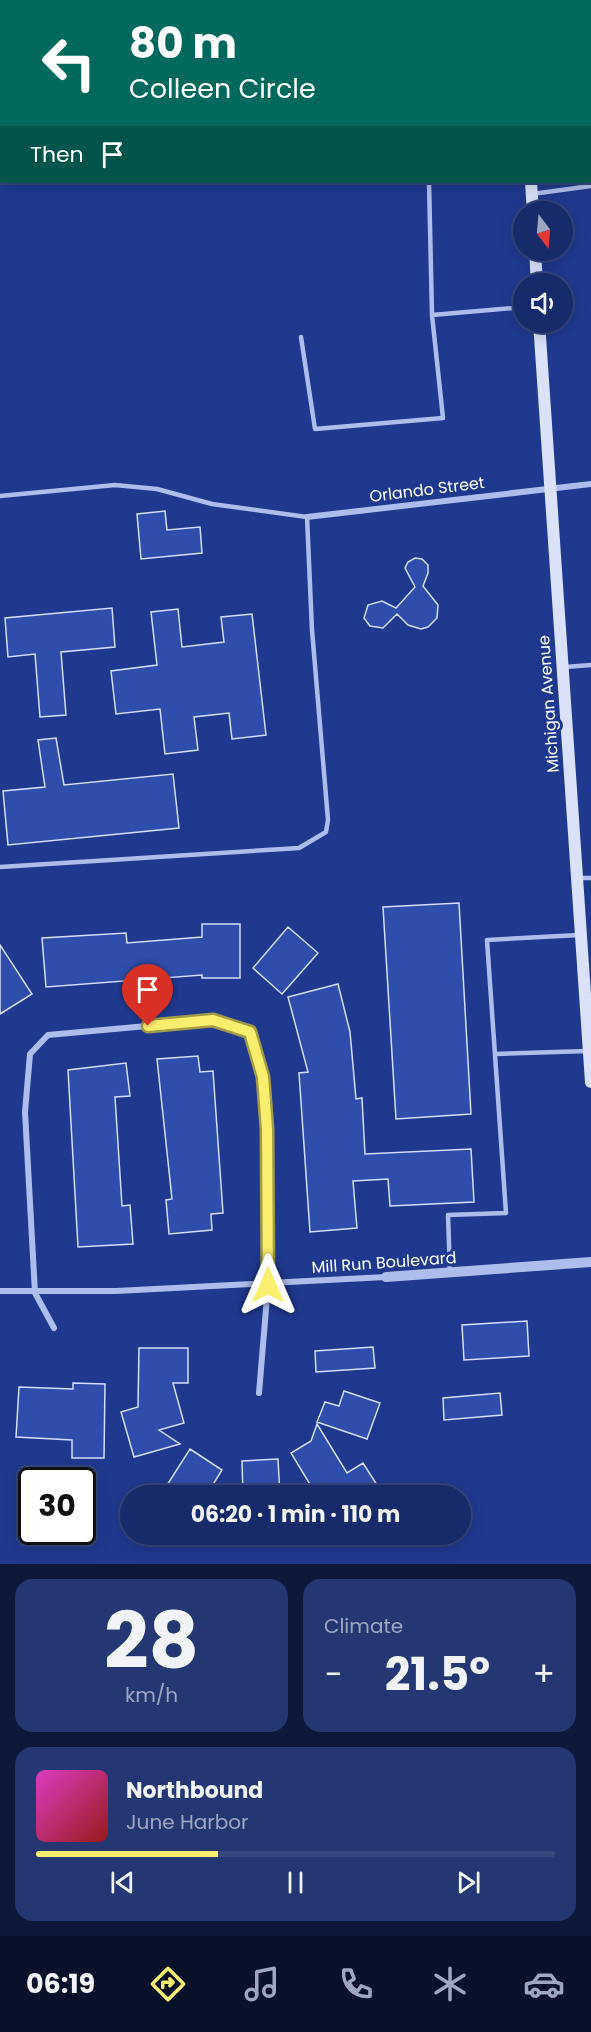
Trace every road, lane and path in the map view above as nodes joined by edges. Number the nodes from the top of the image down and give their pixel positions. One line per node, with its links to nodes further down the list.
1 (429, 183): 5 (lane)
2 (591, 186): 3 (lane)
3 (532, 188)
4 (513, 308): 5 (lane)
5 (432, 315): 7 (lane)
6 (540, 333): 9 (main road, Michigan Avenue)
7 (301, 338)
8 (591, 484): 9 (street, Orlando Street)
9 (549, 489): 11 (street, Orlando Street); 13 (main road, Michigan Avenue)
10 (0, 496): 11 (lane)
11 (307, 516): 14 (lane)
12 (591, 665): 13 (lane)
13 (562, 667): 15 (main road, Michigan Avenue)
14 (0, 867)
15 (576, 878): 16 (lane); 17 (main road, Michigan Avenue)
16 (591, 878)
17 (580, 935): 18 (main road, Michigan Avenue); 20 (lane)
18 (589, 1014): 19 (main road, Michigan Avenue)
19 (589, 1051): 20 (lane); 21 (main road, Michigan Avenue)
20 (495, 1054): 23 (lane)
21 (591, 1082)
22 (591, 1262): 23 (street, Mill Run Boulevard)
23 (450, 1272): 24 (street, Mill Run Boulevard)
24 (386, 1276): 25 (street, Mill Run Boulevard)
25 (268, 1285): 27 (street, Mill Run Boulevard); 27 (street); 29 (street)
26 (0, 1291): 27 (street, Mill Run Boulevard)
27 (35, 1293): 28 (street)
28 (54, 1328)
29 (259, 1393)

